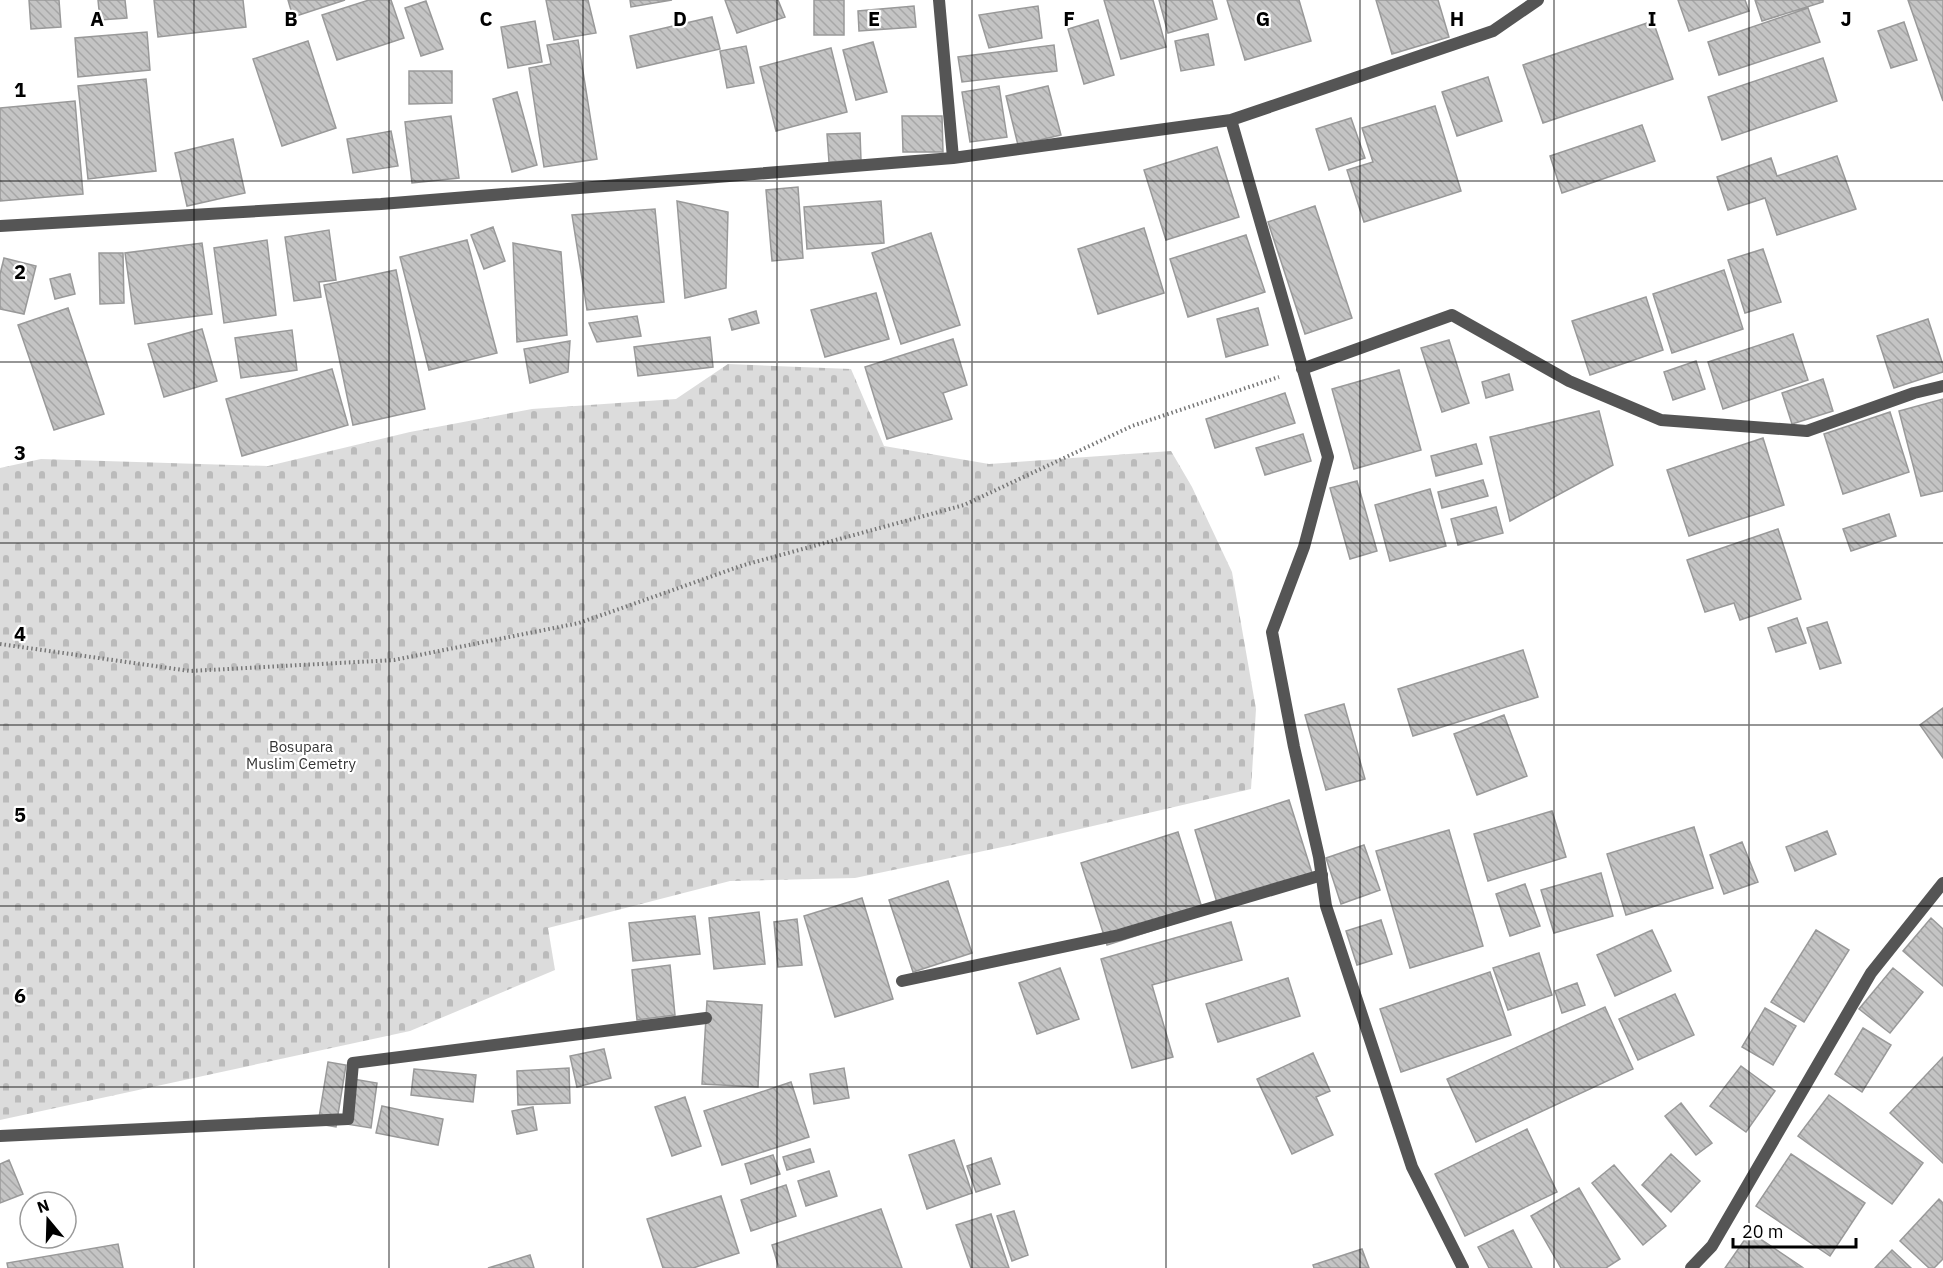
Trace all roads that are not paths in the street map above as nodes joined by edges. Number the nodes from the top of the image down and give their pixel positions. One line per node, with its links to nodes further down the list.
1 (939, 0): 4 (street)
2 (1538, 0): 3 (street)
3 (1231, 120): 4 (street); 6 (street)
4 (953, 158): 5 (street)
5 (0, 226)
6 (1302, 369): 7 (street); 8 (street)
7 (1943, 386)
8 (1322, 875): 10 (street); 13 (street)
9 (1943, 883): 14 (street)
10 (902, 981)
11 (706, 1018): 12 (street)
12 (0, 1136)
13 (1463, 1268)
14 (1691, 1268)

